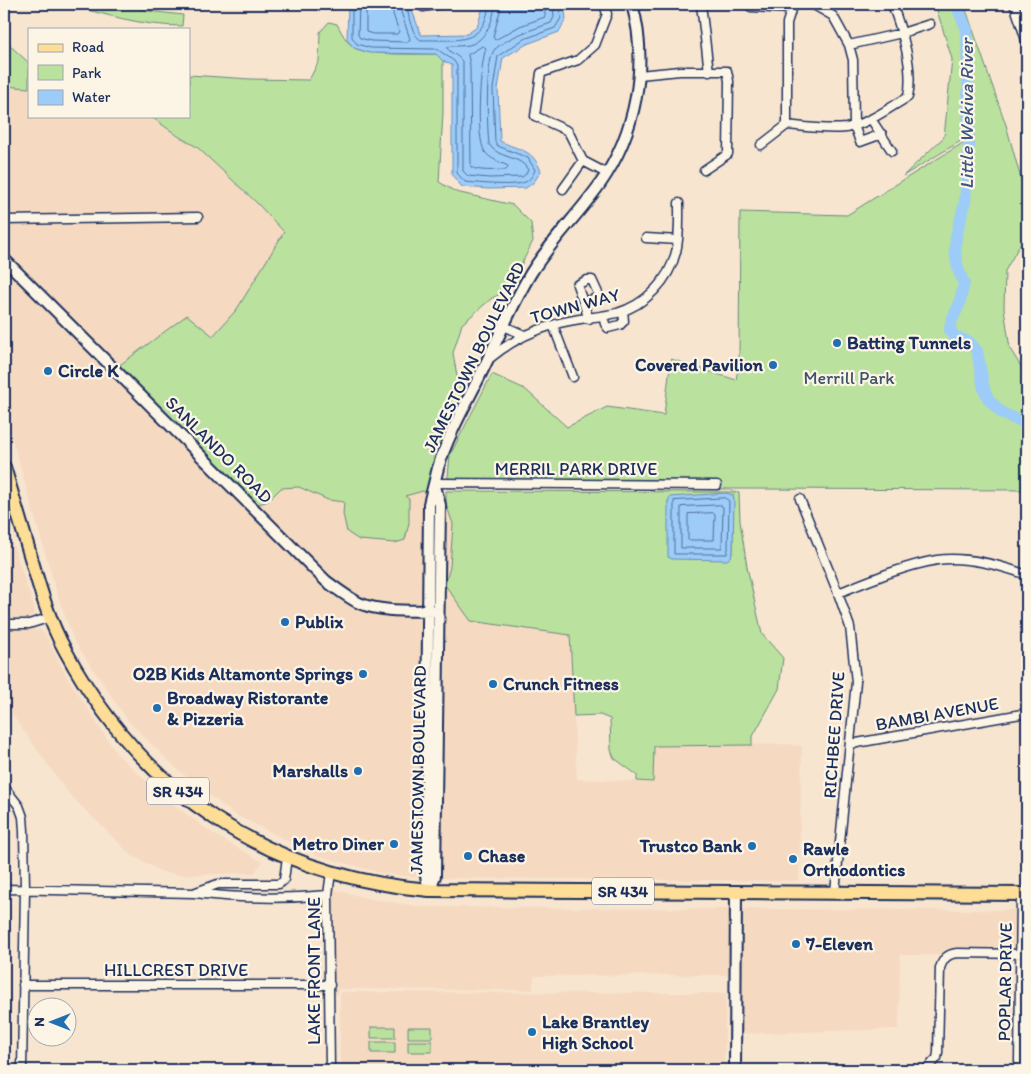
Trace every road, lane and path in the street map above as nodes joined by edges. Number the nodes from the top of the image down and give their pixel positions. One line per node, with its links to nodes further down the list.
1 (441, 4): 9 (street)
2 (604, 4): 23 (street)
3 (632, 4): 16 (street, JAMESTOWN BOULEVARD)
4 (701, 4): 15 (street)
5 (812, 4): 14 (street)
6 (892, 4): 12 (street)
7 (1014, 4): 13 (street)
8 (792, 6): 10 (street); 18 (street)
9 (423, 7)
10 (751, 7)
11 (930, 24): 12 (street)
12 (902, 33): 14 (street); 17 (street)
13 (1027, 43)
14 (849, 45): 19 (street)
15 (709, 72): 16 (street); 24 (street)
16 (639, 75): 25 (street, JAMESTOWN BOULEVARD)
17 (872, 119): 19 (street); 20 (street)
18 (788, 124): 19 (street); 21 (street)
19 (854, 125): 20 (street)
20 (882, 134): 22 (street)
21 (761, 145)
22 (892, 151)
23 (583, 161): 25 (street); 26 (street)
24 (704, 170)
25 (606, 173): 38 (street, JAMESTOWN BOULEVARD)
26 (564, 189)
27 (679, 203): 31 (street, TOWN WAY)
28 (198, 217): 29 (street)
29 (4, 220)
30 (646, 238): 31 (street)
31 (678, 240): 34 (street, TOWN WAY)
32 (4, 259): 48 (street, SANLANDO ROAD)
33 (583, 302): 33 (street); 36 (street)
34 (623, 311): 35 (street, TOWN WAY); 35 (street)
35 (603, 316): 36 (street, TOWN WAY)
36 (589, 319): 37 (street, TOWN WAY)
37 (553, 325): 39 (street, TOWN WAY); 41 (street)
38 (504, 326): 39 (street, TOWN WAY); 40 (street, JAMESTOWN BOULEVARD)
39 (524, 335): 40 (street, TOWN WAY)
40 (488, 360): 43 (street, JAMESTOWN BOULEVARD)
41 (573, 377)
42 (4, 467): 49 (main road, SR 434)
43 (435, 483): 44 (street, MERRIL PARK DRIVE); 48 (street, JAMESTOWN BOULEVARD)
44 (717, 485)
45 (800, 500): 47 (street, RICHBEE DRIVE)
46 (1027, 575): 47 (street)
47 (838, 593): 52 (street, RICHBEE DRIVE)
48 (433, 611): 58 (street, JAMESTOWN BOULEVARD)
49 (51, 617): 50 (street); 54 (main road, SR 434)
50 (4, 624)
51 (1027, 713): 52 (street, BAMBI AVENUE)
52 (851, 744): 60 (street, RICHBEE DRIVE)
53 (4, 787): 57 (street)
54 (287, 857): 55 (main road, SR 434); 61 (street)
55 (331, 872): 58 (main road, SR 434); 63 (street, LAKE FRONT LANE)
56 (4, 889): 57 (street)
57 (25, 890): 61 (street); 65 (street)
58 (430, 890): 59 (main road, SR 434)
59 (736, 892): 60 (main road, SR 434); 70 (street)
60 (835, 892): 62 (main road, SR 434)
61 (194, 893): 63 (street)
62 (1024, 894): 64 (street, POPLAR DRIVE)
63 (328, 895): 66 (street, LAKE FRONT LANE)
64 (1024, 954): 67 (street); 71 (street, POPLAR DRIVE)
65 (22, 985): 66 (street, HILLCREST DRIVE); 68 (street)
66 (330, 985): 69 (street, LAKE FRONT LANE)
67 (929, 1068)
68 (22, 1070)
69 (330, 1070)
70 (735, 1070)
71 (1021, 1070)

